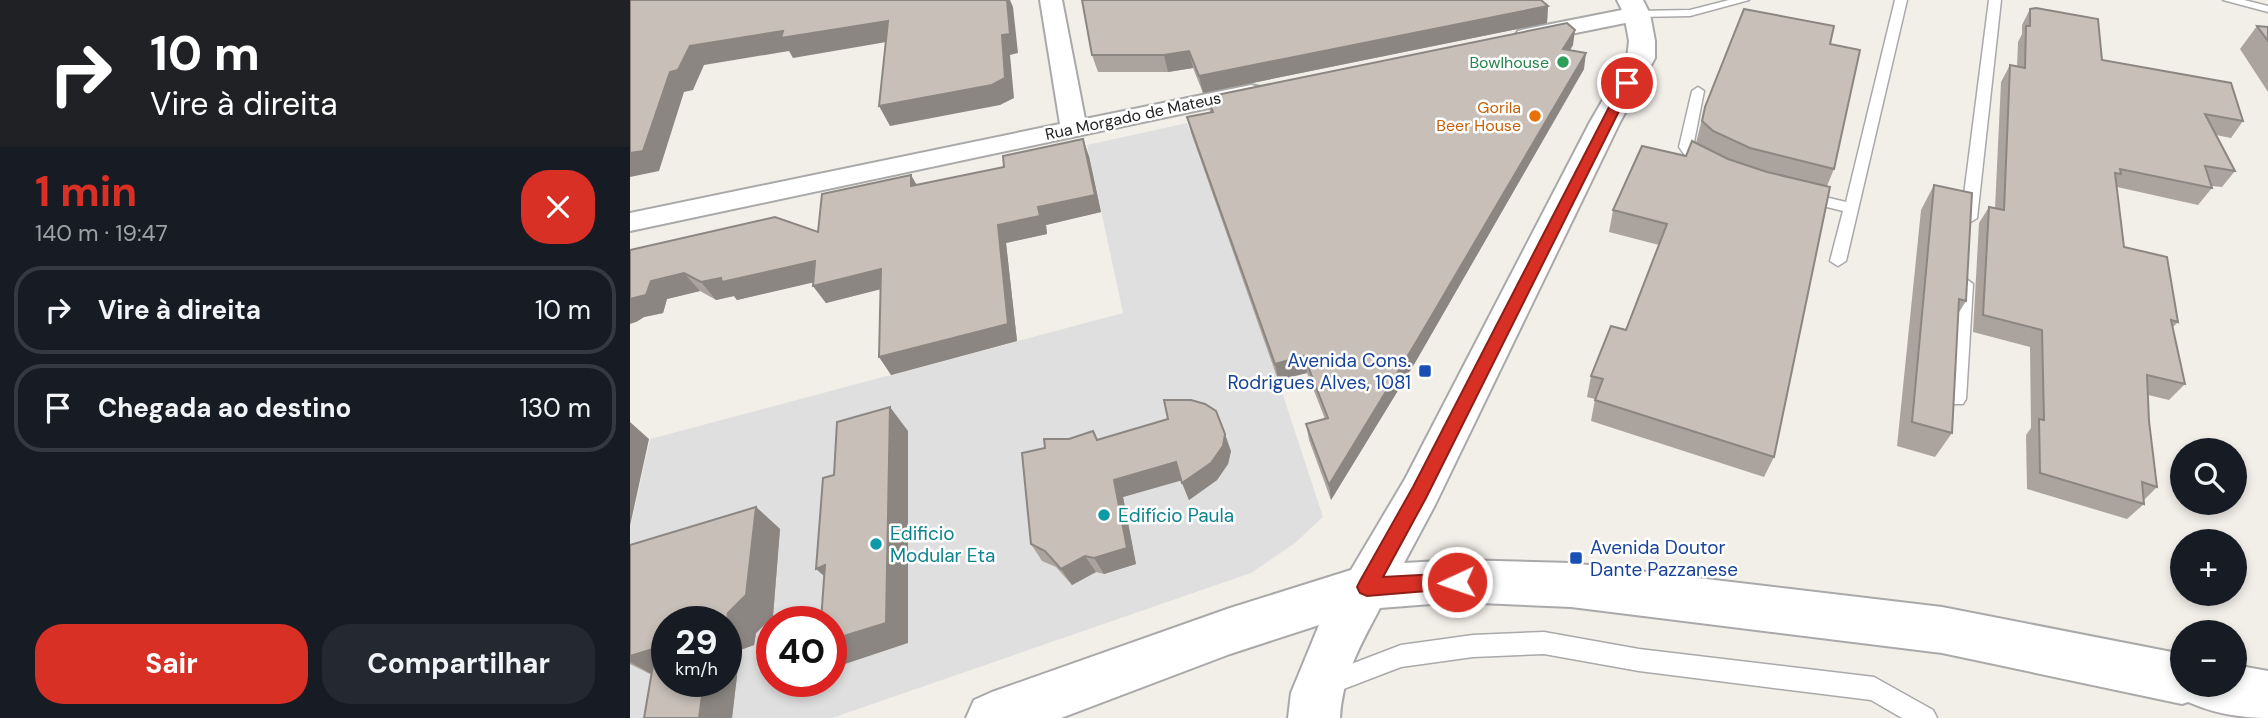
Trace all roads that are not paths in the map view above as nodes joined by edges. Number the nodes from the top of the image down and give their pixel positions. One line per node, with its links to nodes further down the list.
1 (1051, 0): 11 (street)
2 (1743, 0): 6 (lane)
3 (1900, 0): 14 (lane)
4 (1994, 0): 16 (lane)
5 (2229, 0): 7 (lane)
6 (1634, 7): 8 (street); 20 (street)
7 (2268, 9)
8 (1503, 41)
9 (1275, 87): 11 (street, Rua Morgado de Mateus)
10 (1698, 91): 12 (lane)
11 (1074, 128): 15 (street, Rua Morgado de Mateus)
12 (1717, 170)
13 (1787, 193): 14 (lane)
14 (1852, 208): 17 (lane)
15 (630, 222)
16 (1968, 232)
17 (1838, 261)
18 (1965, 274): 19 (lane)
19 (1957, 399)
20 (1367, 587): 21 (street); 24 (street); 25 (street)
21 (2170, 677)
22 (2247, 693): 23 (street)
23 (2268, 697)
24 (1316, 703): 26 (lane)
25 (992, 718)
26 (1925, 718)

